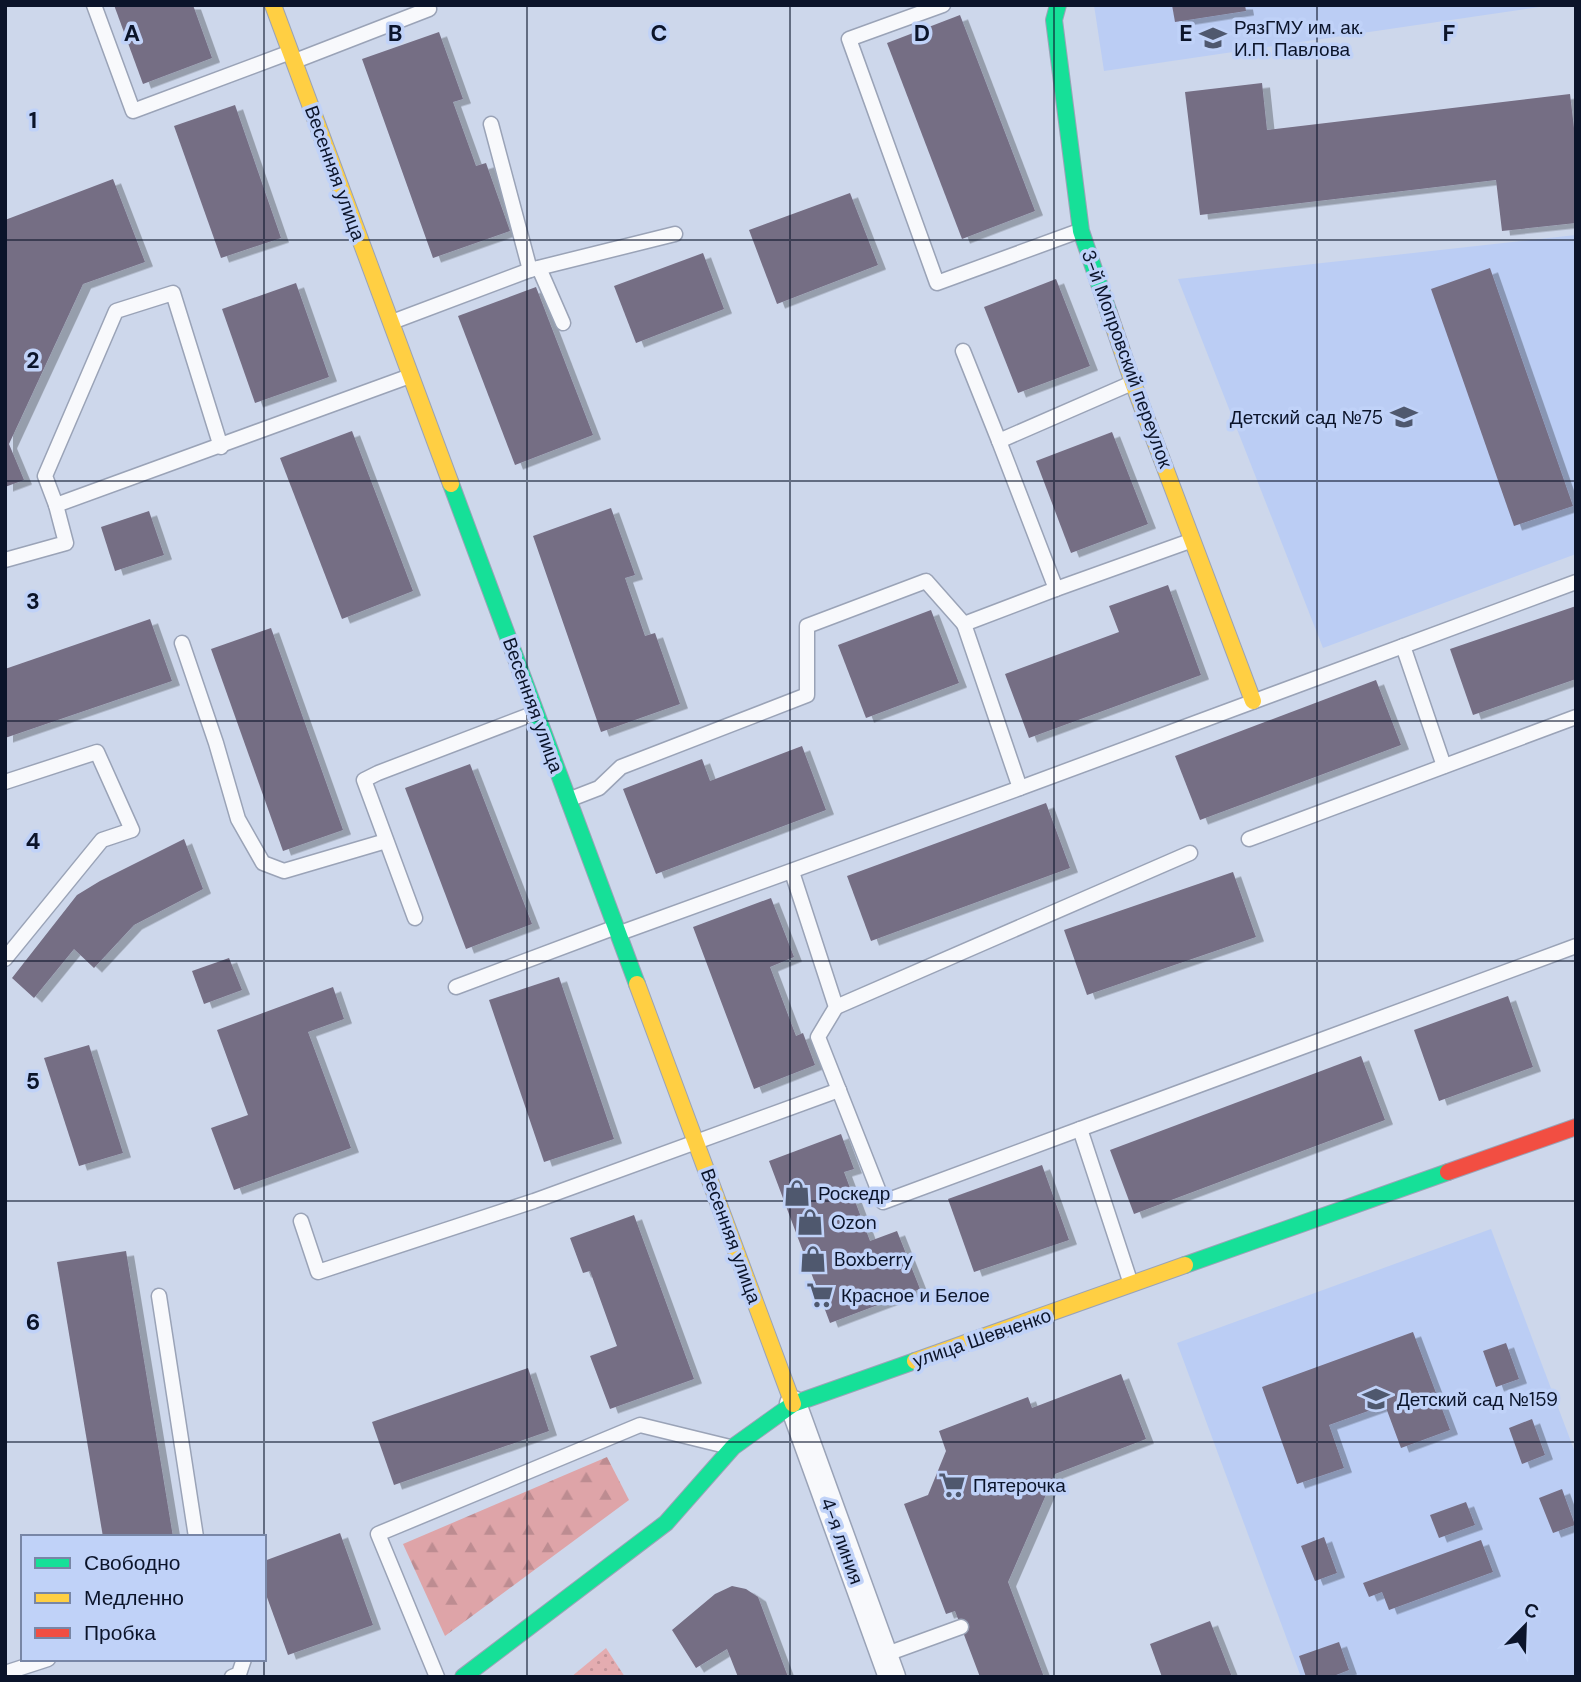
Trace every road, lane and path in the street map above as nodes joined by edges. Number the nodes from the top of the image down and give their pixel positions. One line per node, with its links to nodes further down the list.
1 (94, 5): 6 (lane)
2 (273, 5): 6 (street, Весенняя улица)
3 (943, 5): 8 (lane)
4 (1058, 5): 8 (street, 3-й Мопровский переулок)
5 (429, 9): 6 (lane)
6 (292, 57): 11 (street, Весенняя улица)
7 (491, 124): 10 (lane)
8 (1080, 231): 15 (street, 3-й Мопровский переулок)
9 (675, 234): 10 (lane)
10 (535, 269): 11 (lane); 12 (lane)
11 (391, 323): 14 (street, Весенняя улица)
12 (563, 323)
13 (963, 351): 16 (lane)
14 (411, 376): 17 (lane); 27 (street, Весенняя улица)
15 (1133, 383): 16 (lane); 19 (street, 3-й Мопровский переулок)
16 (999, 441): 22 (lane)
17 (221, 447): 18 (lane); 18 (lane)
18 (56, 505): 20 (lane)
19 (1192, 540): 22 (lane); 26 (street, 3-й Мопровский переулок)
20 (5, 560)
21 (1576, 582): 25 (lane)
22 (1056, 589): 23 (lane)
23 (964, 624): 31 (lane); 32 (lane)
24 (182, 643): 34 (lane)
25 (1403, 646): 26 (lane); 29 (lane)
26 (1253, 701): 31 (lane)
27 (536, 713): 32 (street, Весенняя улица); 34 (lane)
28 (1576, 717): 29 (lane)
29 (1444, 766): 33 (lane)
30 (5, 782): 40 (lane)
31 (1020, 788): 36 (lane)
32 (568, 800): 38 (street, Весенняя улица)
33 (1249, 839)
34 (386, 841): 37 (lane)
35 (1190, 853): 42 (lane)
36 (792, 872): 38 (lane); 42 (lane)
37 (415, 918)
38 (617, 930): 41 (lane); 46 (street, Весенняя улица)
39 (1576, 946): 45 (lane)
40 (5, 959)
41 (456, 987)
42 (836, 1007): 43 (lane)
43 (839, 1090): 45 (lane); 46 (lane)
44 (1576, 1127): 48 (street, улица Шевченко)
45 (1080, 1129): 48 (lane)
46 (696, 1144): 47 (lane); 50 (street, Весенняя улица)
47 (301, 1220)
48 (1132, 1285): 50 (street, улица Шевченко)
49 (159, 1296): 52 (lane)
50 (793, 1404): 51 (street, улица Шевченко); 56 (street, 4-я линия)
51 (733, 1447): 59 (lane); 60 (street, улица Шевченко)
52 (196, 1535)
53 (961, 1627): 56 (lane)
54 (42, 1661): 57 (lane)
55 (243, 1661): 58 (lane)
56 (888, 1666)
57 (5, 1674)
58 (232, 1677)
59 (437, 1677)
60 (463, 1677)

